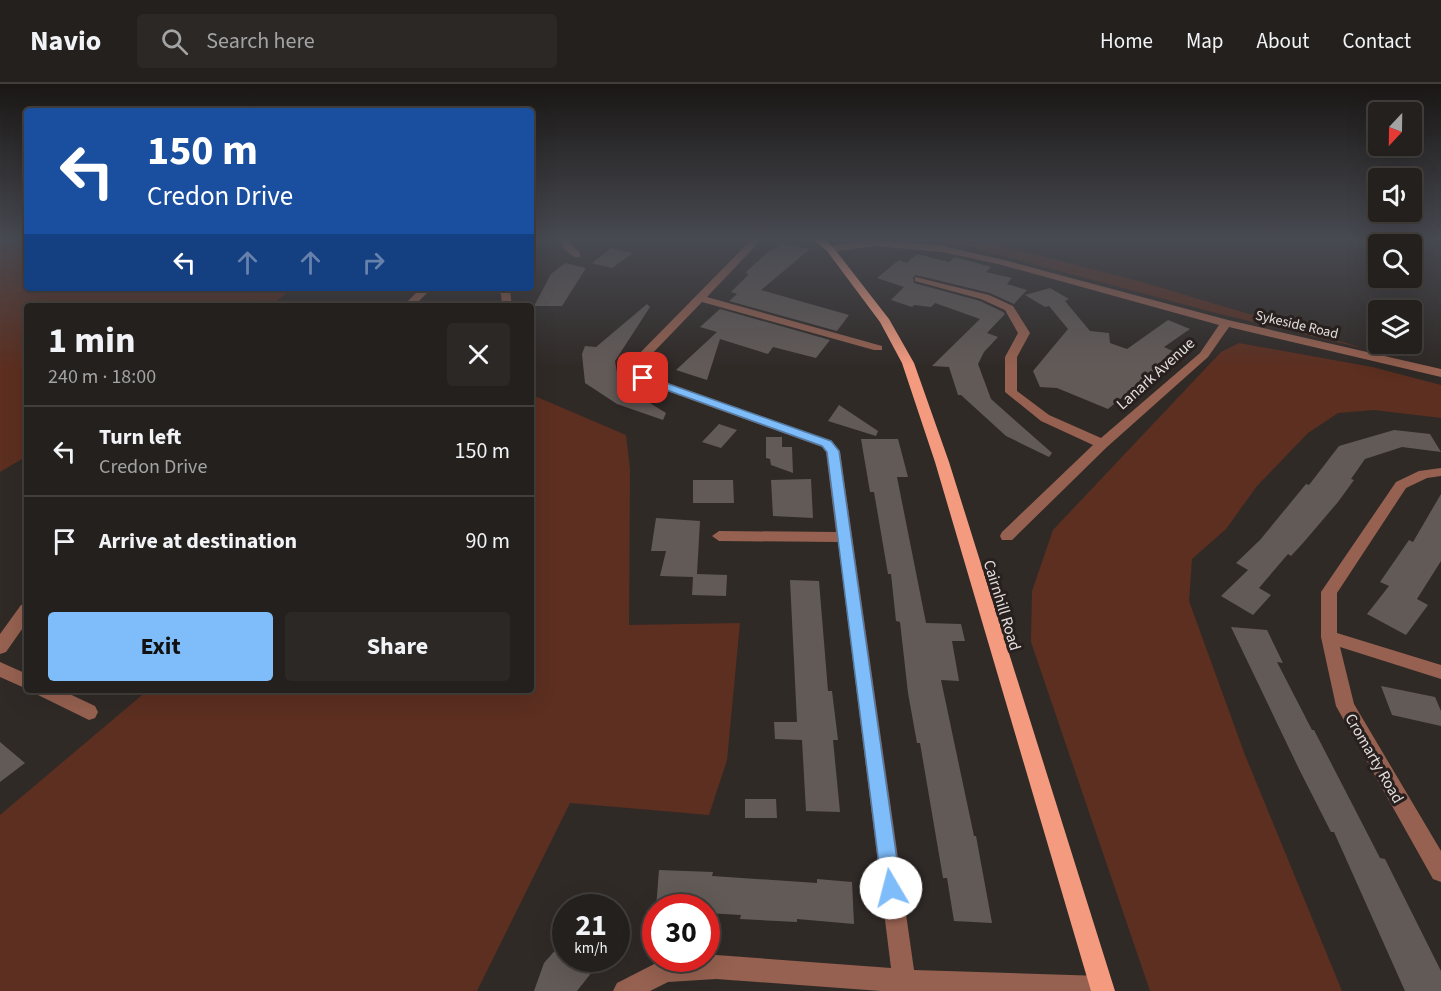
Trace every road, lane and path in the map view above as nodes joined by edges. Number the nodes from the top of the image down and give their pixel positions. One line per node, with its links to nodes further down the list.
1 (715, 282): 6 (street)
2 (855, 282): 26 (main road, Cairnhill Road)
3 (931, 282): 11 (street)
4 (1078, 282): 8 (street, Sykeside Road)
5 (424, 291): 7 (street)
6 (700, 298): 9 (street); 15 (street)
7 (411, 303)
8 (1226, 323): 10 (street, Sykeside Road); 11 (street, Lanark Avenue)
9 (878, 348)
10 (1441, 373)
11 (1102, 444): 14 (street, Lanark Avenue)
12 (1441, 472): 17 (street, Cromarty Road)
13 (719, 536): 15 (street)
14 (1007, 536)
15 (843, 537): 25 (street)
16 (24, 613): 18 (street)
17 (1329, 637): 20 (street); 24 (street, Cromarty Road)
18 (0, 647)
19 (0, 669): 21 (street)
20 (1441, 672)
21 (24, 681)
22 (50, 693): 23 (street)
23 (89, 712)
24 (1441, 871)
25 (904, 981): 26 (street); 27 (street)
26 (1103, 989)
27 (625, 991)

